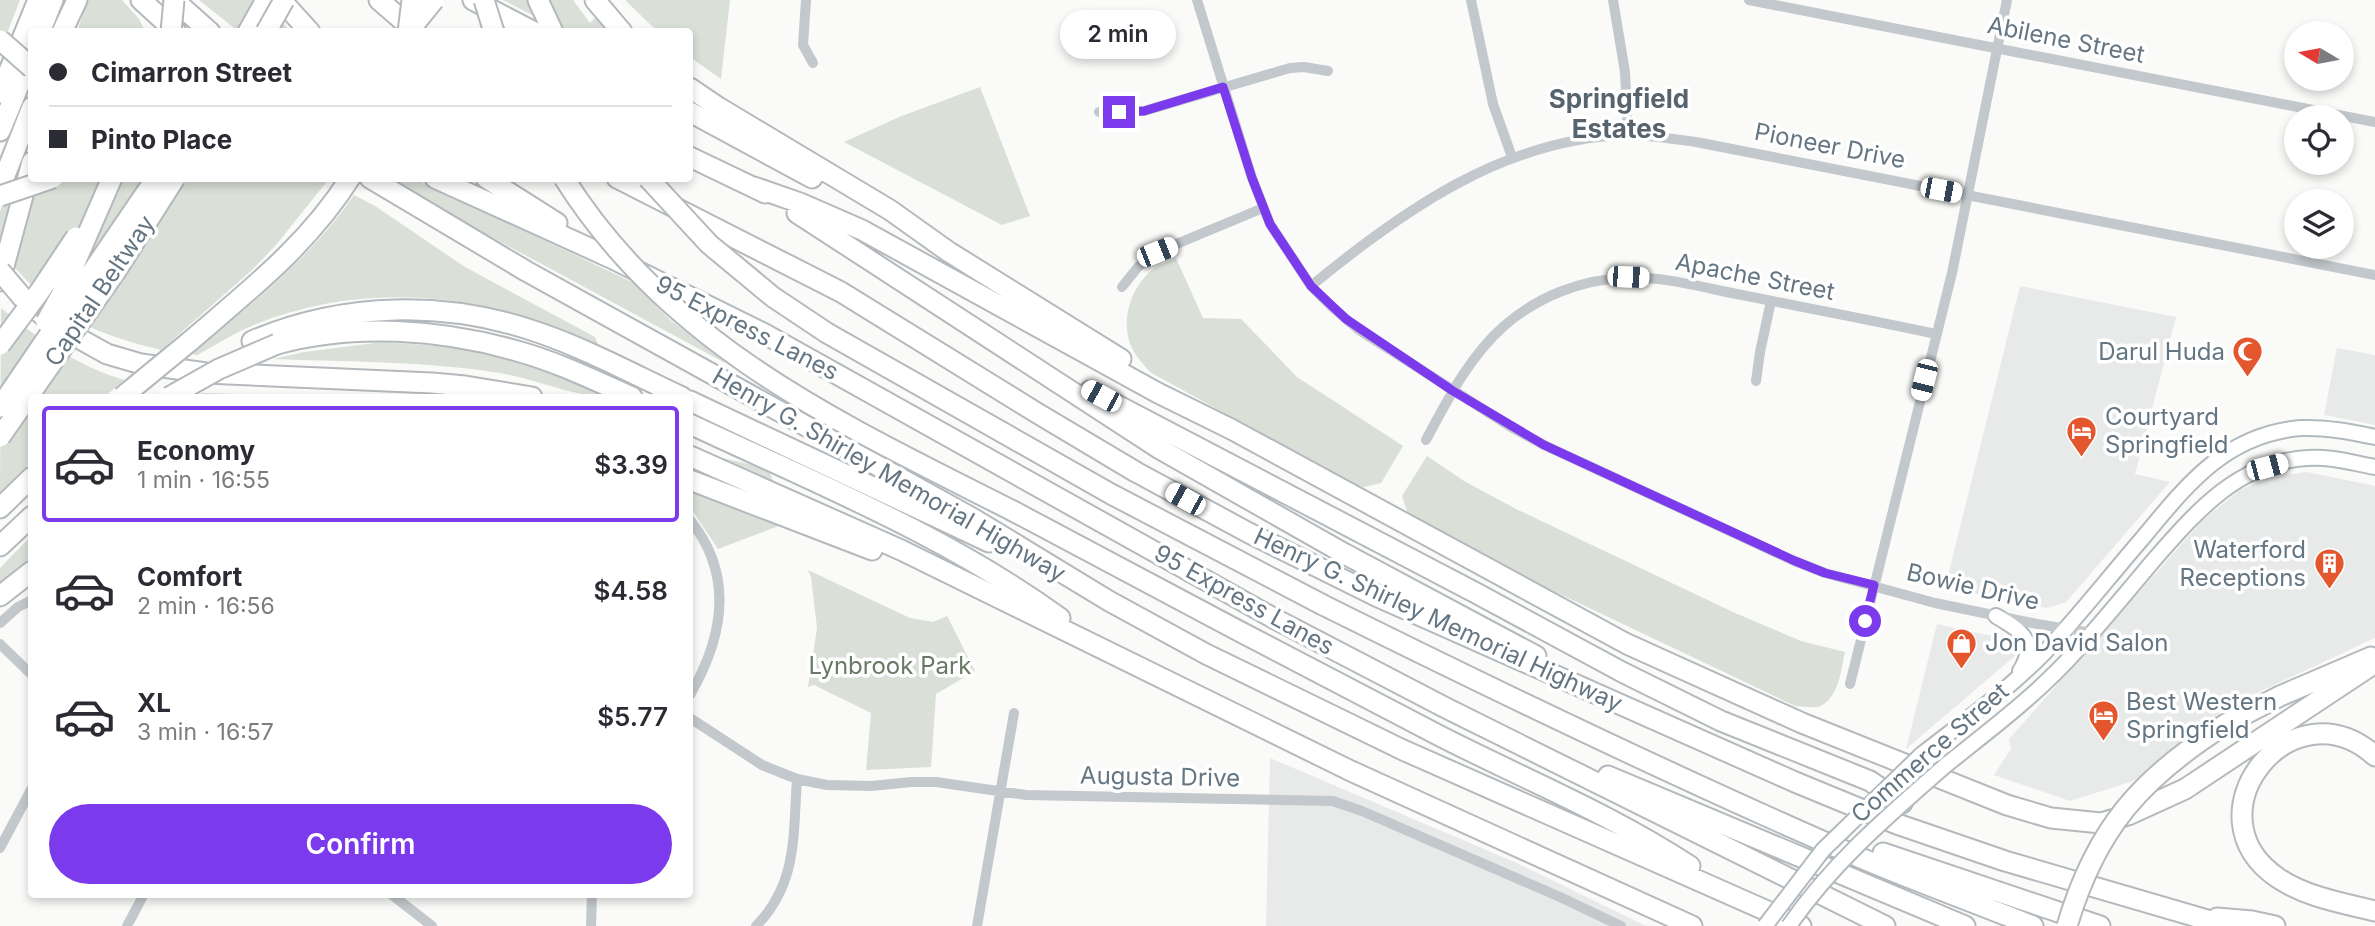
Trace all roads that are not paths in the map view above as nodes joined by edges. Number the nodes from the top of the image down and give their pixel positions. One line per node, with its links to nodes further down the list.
1 (38, 0): 44 (highway)
2 (53, 0): 22 (highway)
3 (77, 0): 21 (highway)
4 (141, 0): 23 (highway)
5 (174, 0): 24 (highway, bridge); 25 (highway)
6 (266, 0): 26 (highway)
7 (283, 0): 27 (highway, bridge); 28 (highway)
8 (379, 0): 30 (highway)
9 (412, 0): 29 (highway, bridge)
10 (433, 0): 31 (highway, bridge)
11 (473, 0): 33 (highway)
12 (484, 0): 32 (highway, bridge)
13 (538, 0): 34 (highway)
14 (594, 0): 35 (highway)
15 (806, 0): 38 (street)
16 (1197, 0): 42 (street, Bowie Drive)
17 (1471, 0): 51 (street)
18 (1613, 0): 50 (street)
19 (1749, 0): 37 (street, Abilene Street)
20 (2007, 0): 37 (street)
21 (66, 27)
22 (42, 28)
23 (169, 28)
24 (173, 28)
25 (206, 28)
26 (250, 28)
27 (268, 28)
28 (307, 28)
29 (408, 28)
30 (411, 28)
31 (411, 28)
32 (493, 28)
33 (526, 28)
34 (551, 28)
35 (618, 28)
36 (0, 40): 39 (highway, bridge)
37 (1997, 48): 48 (street, Abilene Street); 68 (street)
38 (813, 63)
39 (28, 64)
40 (28, 64): 49 (highway)
41 (1328, 71): 42 (street)
42 (1223, 87): 45 (street); 70 (street, Bowie Drive)
43 (693, 90): 71 (highway)
44 (0, 93)
45 (1099, 112)
46 (693, 115): 71 (highway)
47 (28, 117): 67 (highway)
48 (2375, 122)
49 (0, 131)
50 (1628, 135): 51 (street, Pioneer Drive); 68 (street, Pioneer Drive)
51 (1512, 157): 76 (street, Pioneer Drive)
52 (693, 159): 66 (highway)
53 (28, 177): 75 (highway)
54 (41, 182): 69 (highway, bridge)
55 (109, 182): 81 (highway, bridge)
56 (109, 182): 93 (highway, bridge)
57 (153, 182): 93 (highway, bridge)
58 (172, 182): 84 (highway, Capital Beltway, bridge)
59 (347, 182): 85 (highway, bridge)
60 (377, 182): 110 (highway, Henry G. Shirley Memorial Highway)
61 (444, 182): 72 (highway)
62 (492, 182): 72 (highway)
63 (567, 182): 138 (highway, bridge)
64 (625, 182): 125 (highway, Henry G. Shirley Memorial Highway)
65 (652, 182): 134 (highway, bridge)
66 (754, 187): 79 (highway); 95 (highway)
67 (0, 188)
68 (1969, 195): 74 (street, Pioneer Drive); 80 (street)
69 (0, 196)
70 (1263, 208): 76 (street, Bowie Drive); 77 (street)
71 (948, 252): 95 (highway)
72 (611, 258): 126 (highway, 95 Express Lanes)
73 (0, 271): 88 (highway, bridge)
74 (2375, 275)
75 (0, 281)
76 (1311, 286): 83 (street, Bowie Drive)
77 (1122, 287)
78 (1771, 301): 80 (street, Apache Street); 82 (street); 83 (street, Apache Street)
79 (975, 328): 125 (highway); 131 (highway)
80 (1936, 334): 108 (street)
81 (0, 345)
82 (1756, 381)
83 (1453, 391): 98 (street, Apache Street); 108 (street, Bowie Drive)
84 (30, 394)
85 (126, 394)
86 (173, 394): 90 (highway, bridge)
87 (174, 394): 89 (highway, bridge)
88 (514, 394)
89 (625, 394)
90 (675, 394)
91 (28, 397): 96 (highway, Capital Beltway, bridge)
92 (693, 402): 110 (highway)
93 (0, 407)
94 (693, 425): 118 (highway)
95 (1231, 429): 120 (highway)
96 (0, 437)
97 (2375, 437): 115 (main road, Commerce Street)
98 (1426, 440)
99 (693, 457): 112 (highway)
100 (2375, 467): 116 (main road, Commerce Street)
101 (28, 481): 103 (highway)
102 (693, 481): 112 (highway)
103 (0, 508)
104 (28, 520): 106 (highway)
105 (693, 524): 124 (street)
106 (0, 546)
107 (28, 574): 109 (highway)
108 (1874, 585): 113 (street, Bowie Drive); 122 (street)
109 (0, 596)
110 (1109, 601): 138 (highway, Henry G. Shirley Memorial Highway)
111 (28, 602): 114 (street)
112 (1013, 606): 118 (highway)
113 (1996, 616): 115 (street, Bowie Drive); 123 (main road)
114 (0, 623)
115 (2066, 628): 116 (street, Bowie Drive); 123 (main road, Commerce Street)
116 (2092, 633): 135 (main road, Commerce Street, bridge)
117 (0, 644): 121 (street)
118 (1102, 648): 150 (highway)
119 (2375, 655): 158 (highway, bridge)
120 (2375, 663)
121 (28, 671)
122 (1850, 684)
123 (2010, 684): 131 (main road, Commerce Street, bridge)
124 (693, 688)
125 (1619, 702): 143 (highway, Henry G. Shirley Memorial Highway)
126 (1446, 708): 137 (highway); 154 (highway, 95 Express Lanes)
127 (1014, 713): 132 (street)
128 (693, 720): 130 (street, Augusta Drive)
129 (2375, 756): 142 (highway)
130 (797, 779): 132 (street, Augusta Drive); 147 (street)
131 (1884, 789): 135 (highway); 151 (main road, Commerce Street, bridge)
132 (1001, 792): 148 (street); 149 (street, Augusta Drive)
133 (28, 796): 136 (street)
134 (1730, 799): 157 (highway); 159 (highway)
135 (1902, 803): 152 (main road, Commerce Street, bridge)
136 (0, 848)
137 (1886, 894): 155 (highway); 156 (highway)
138 (1737, 897): 153 (highway, Henry G. Shirley Memorial Highway)
139 (142, 898): 144 (street)
140 (396, 898): 145 (street)
141 (592, 898): 146 (street)
142 (2375, 911)
143 (2190, 915): 160 (highway, Henry G. Shirley Memorial Highway); 161 (highway)
144 (127, 926)
145 (432, 926)
146 (591, 926)
147 (756, 926)
148 (977, 926)
149 (1621, 926)
150 (1692, 926)
151 (1765, 926)
152 (1790, 926)
153 (1801, 926)
154 (1885, 926)
155 (1949, 926)
156 (1965, 926)
157 (2033, 926)
158 (2067, 926)
159 (2100, 926)
160 (2228, 926)
161 (2275, 926)

